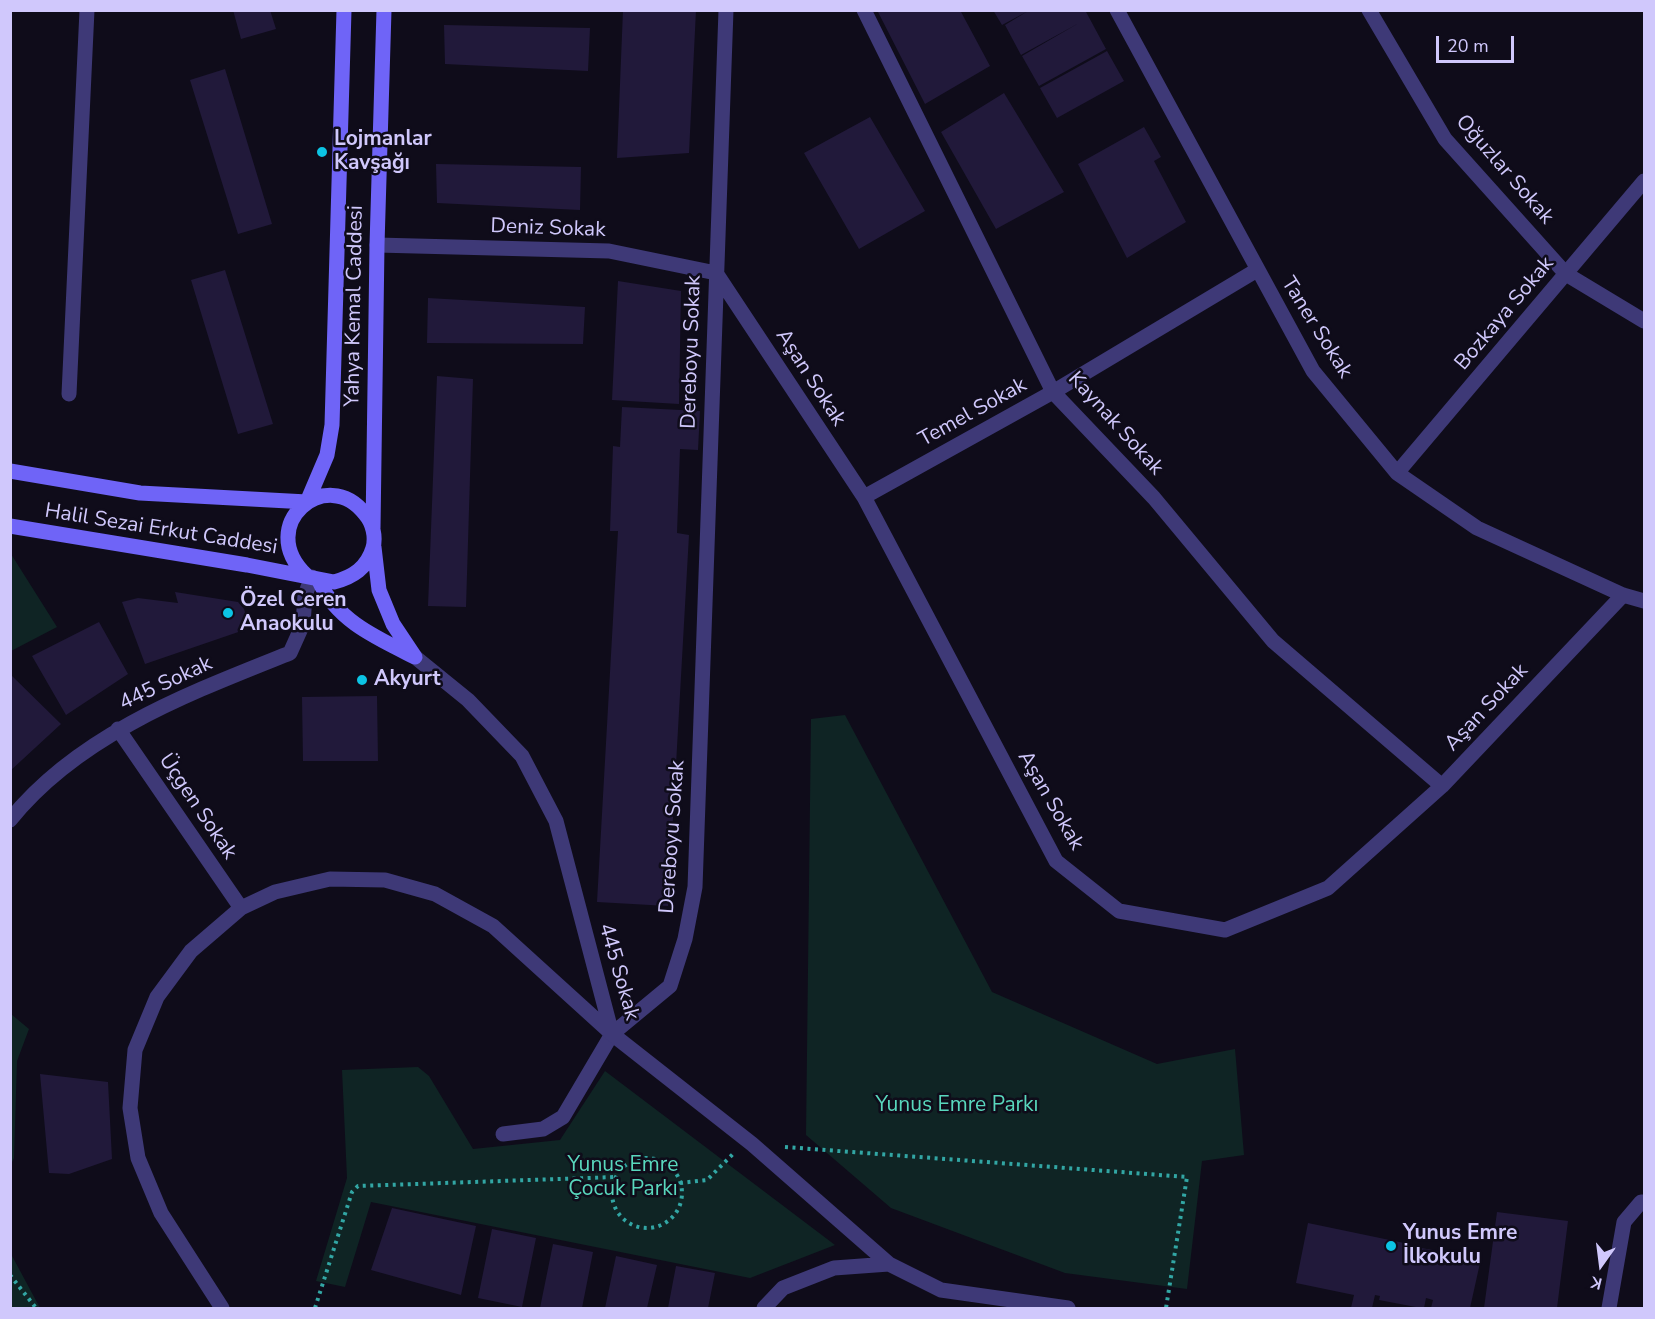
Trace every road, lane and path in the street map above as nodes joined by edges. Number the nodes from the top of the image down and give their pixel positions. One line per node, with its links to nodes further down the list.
1 (87, 10): 15 (street)
2 (344, 10): 19 (main road, Yahya Kemal Caddesi)
3 (384, 10): 9 (main road, Yahya Kemal Caddesi)
4 (726, 10): 11 (street, Dereboyu Sokak)
5 (864, 10): 14 (street, Kaynak Sokak)
6 (1117, 10): 10 (street, Taner Sokak)
7 (1369, 10): 12 (street, Oğuzlar Sokak)
8 (1644, 181): 12 (street, Bozkaya Sokak)
9 (377, 245): 11 (street, Deniz Sokak); 21 (main road, Yahya Kemal Caddesi)
10 (1257, 270): 14 (street, Temel Sokak); 17 (street, Taner Sokak)
11 (716, 273): 18 (street, Aşan Sokak); 30 (street, Dereboyu Sokak)
12 (1566, 274): 13 (street, Oğuzlar Sokak); 17 (street, Bozkaya Sokak)
13 (1644, 321)
14 (1053, 392): 18 (street, Temel Sokak); 27 (street, Kaynak Sokak)
15 (69, 394)
16 (10, 471): 19 (main road, Halil Sezai Erkut Caddesi)
17 (1397, 473): 23 (street, Taner Sokak)
18 (864, 497): 27 (street, Aşan Sokak)
19 (306, 502): 21 (main road, Halil Sezai Erkut Caddesi); 22 (main road, Halil Sezai Erkut Caddesi)
20 (10, 526): 22 (main road, Halil Sezai Erkut Caddesi)
21 (373, 538): 22 (main road, Halil Sezai Erkut Caddesi); 25 (main road, 445 Sokak)
22 (312, 578): 25 (main road, 445 Sokak); 26 (street, 445 Sokak)
23 (1623, 595): 24 (street, Taner Sokak); 27 (street, Aşan Sokak)
24 (1644, 601)
25 (415, 657): 30 (street, 445 Sokak)
26 (118, 729): 28 (street, 445 Sokak); 29 (street, Üçgen Sokak)
27 (1442, 786)
28 (10, 820)
29 (240, 908): 30 (street); 39 (street)
30 (612, 1034): 31 (street, Dereboyu Sokak); 32 (street, 445 Sokak)
31 (503, 1134)
32 (749, 1142): 34 (path); 36 (street, 445 Sokak); 43 (path)
33 (616, 1177): 34 (path); 34 (path); 40 (path)
34 (680, 1183)
35 (1644, 1202): 44 (street)
36 (888, 1264): 41 (street); 42 (street, 445 Sokak)
37 (10, 1275): 38 (path)
38 (36, 1308)
39 (222, 1308)
40 (315, 1308)
41 (764, 1308)
42 (1068, 1308)
43 (1166, 1308)
44 (1609, 1308)

